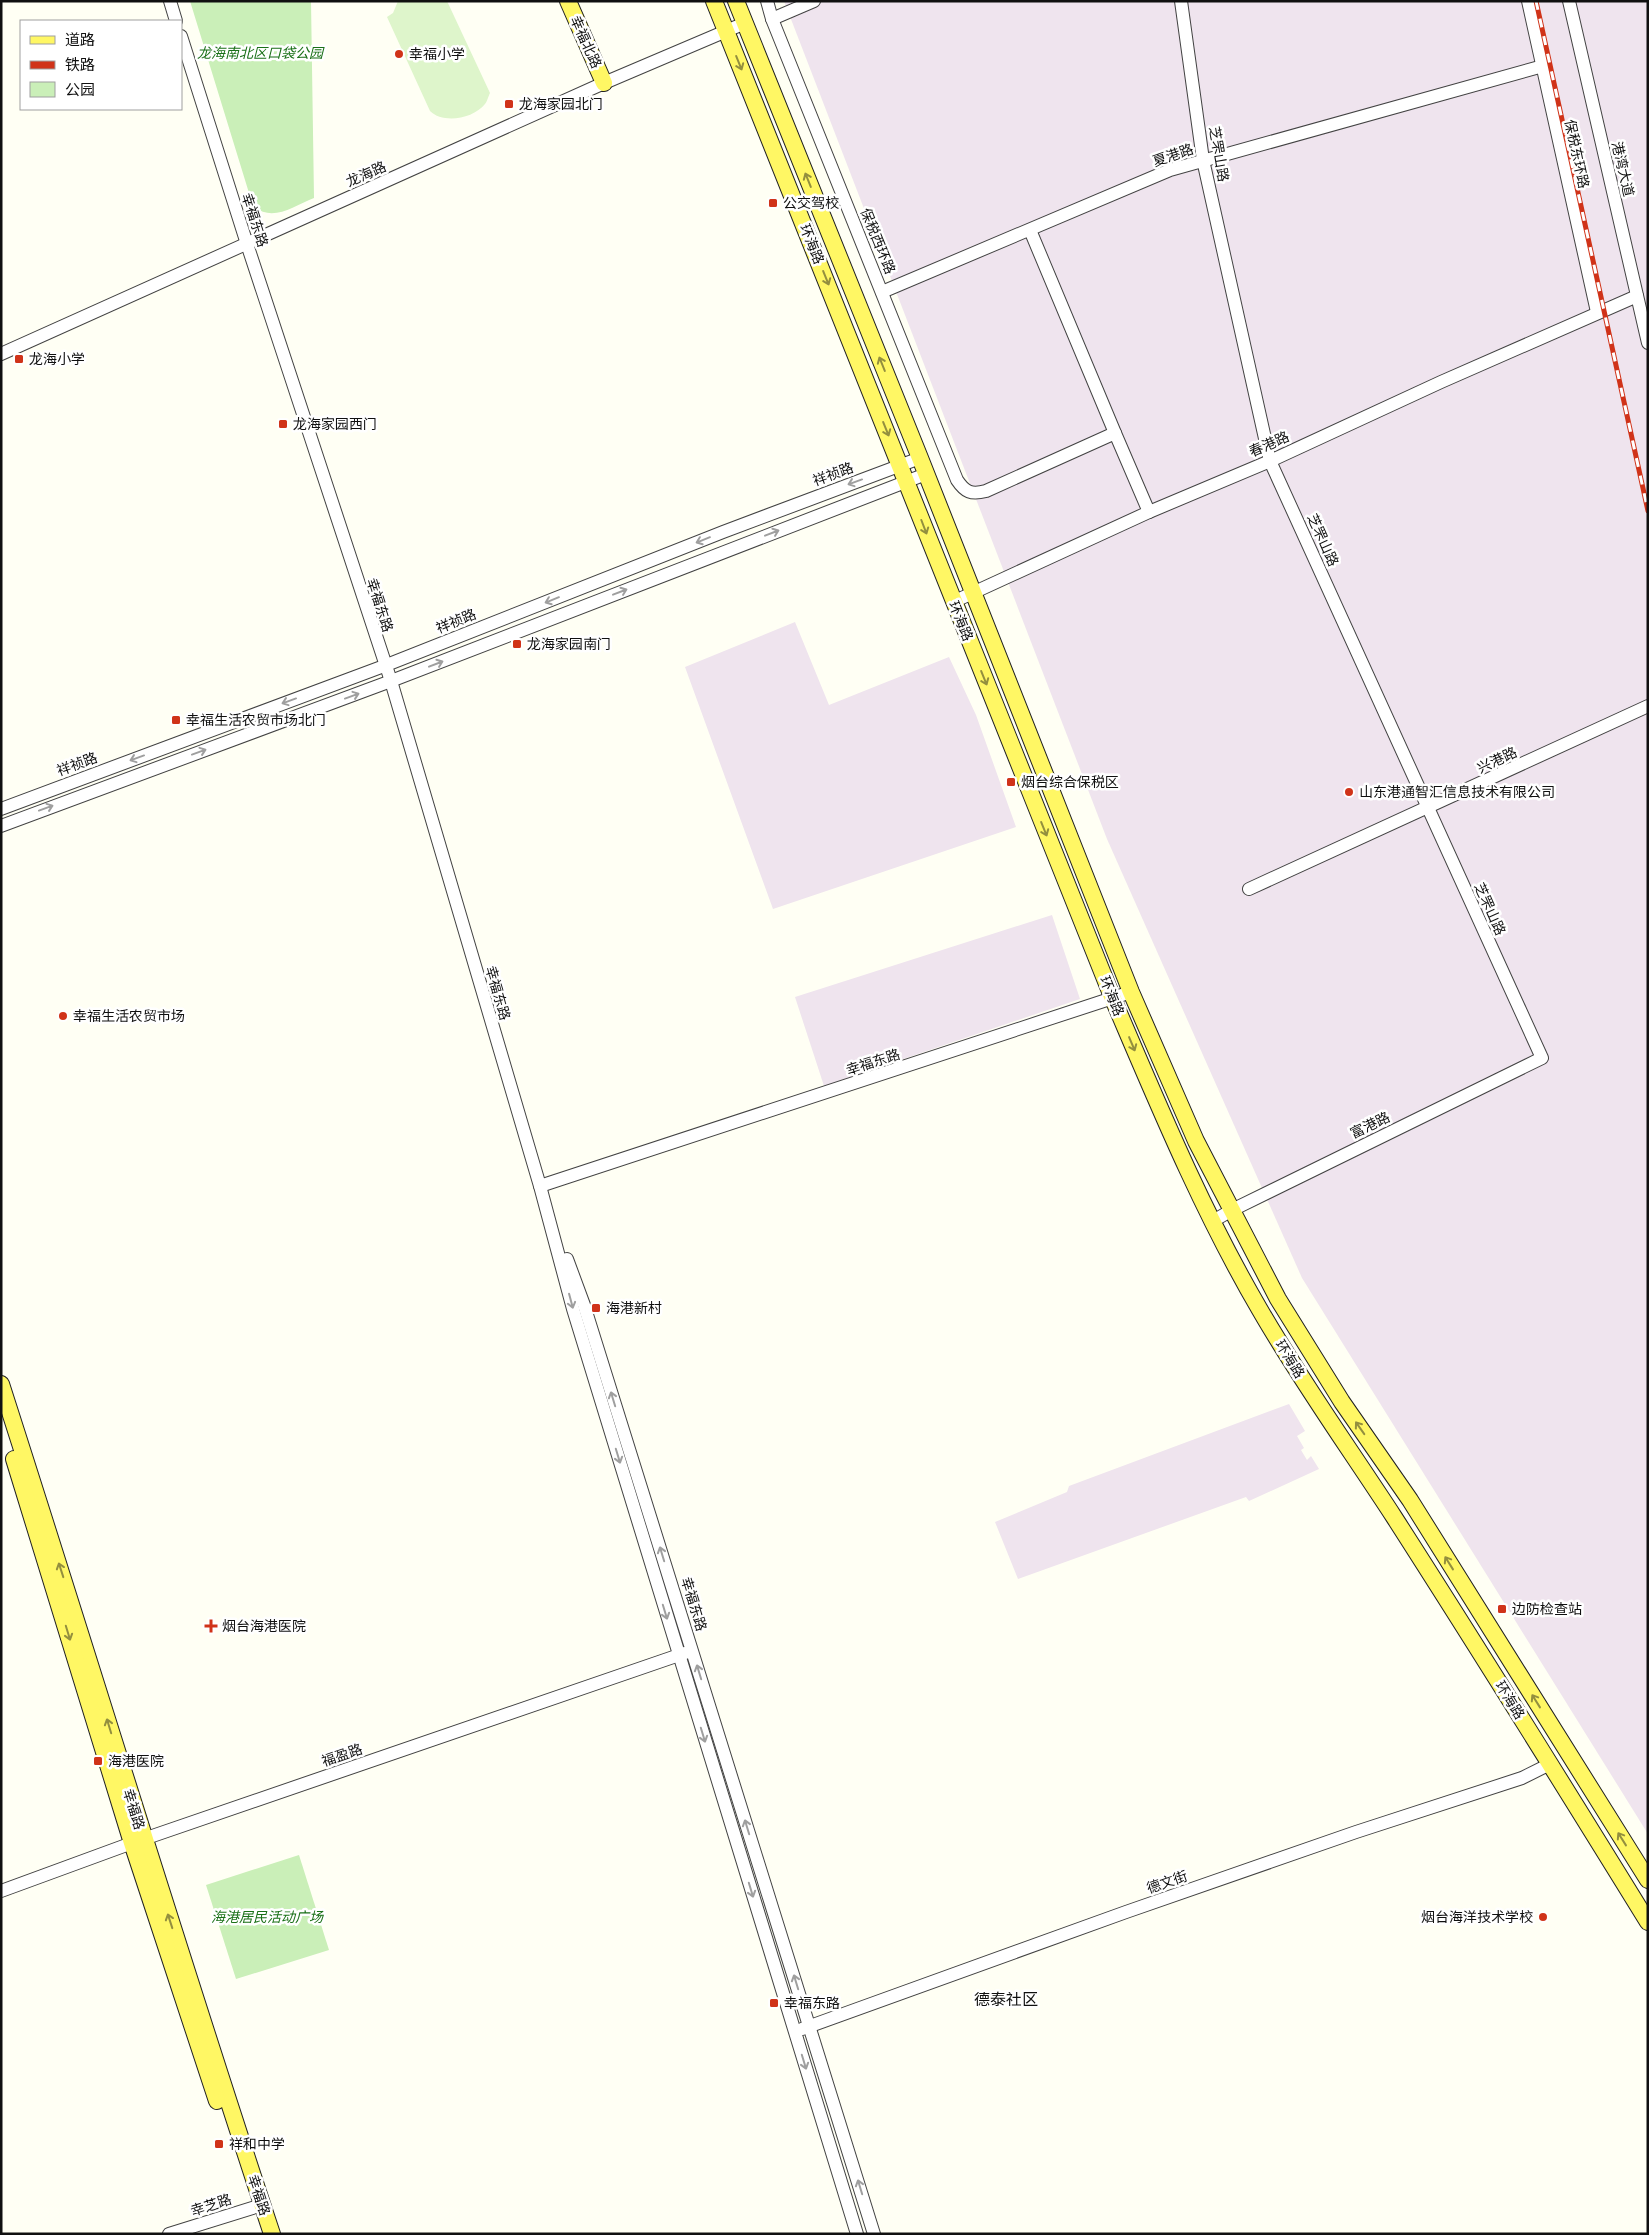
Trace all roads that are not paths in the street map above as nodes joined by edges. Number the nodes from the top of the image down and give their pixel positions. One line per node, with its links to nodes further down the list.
1 (170, 1): 11 (street)
2 (568, 1): 16 (main road, 幸福北路)
3 (714, 1): 13 (main road, 环海路)
4 (736, 1): 12 (main road, 环海路)
5 (767, 1): 10 (street, 保税西环路)
6 (814, 1): 10 (street)
7 (1181, 1): 17 (street, 芝罘山路)
8 (1528, 1): 15 (street, 保税东环路)
9 (1569, 1): 21 (street, 港湾大道)
10 (772, 18): 20 (street, 保税西环路)
11 (176, 20)
12 (745, 23): 13 (street, 龙海路); 26 (main road, 环海路, one-way to 12)
13 (727, 31): 16 (street, 龙海路); 28 (main road, 环海路, one-way to 28)
14 (182, 39): 19 (street, 幸福东路)
15 (1543, 66): 17 (street, 夏港路); 22 (street, 保税东环路)
16 (604, 83): 19 (street, 龙海路)
17 (1203, 160): 18 (street, 夏港路); 27 (street, 芝罘山路)
18 (1030, 230): 20 (street, 夏港路); 25 (street)
19 (247, 244): 24 (street, 龙海路); 34 (street, 幸福东路)
20 (882, 292): 25 (street, 保税西环路)
21 (1637, 296): 22 (street, 春港路); 23 (street, 港湾大道)
22 (1597, 312): 27 (street, 春港路)
23 (1648, 343)
24 (1, 354)
25 (1115, 433): 31 (street)
26 (920, 458): 28 (street, 祥祯路); 29 (main road, 环海路)
27 (1270, 461): 31 (street, 春港路); 37 (street, 芝罘山路)
28 (900, 465): 30 (main road, 环海路); 34 (street, 祥祯路, one-way to 34)
29 (926, 474): 30 (street); 32 (main road, 环海路)
30 (906, 482): 33 (main road, 环海路, one-way to 33); 35 (street, one-way to 30)
31 (1149, 512): 32 (street, 春港路)
32 (973, 594): 33 (street, 春港路); 41 (main road, 环海路)
33 (953, 602): 42 (main road, 环海路, one-way to 42)
34 (384, 666): 35 (street, 幸福东路); 38 (street, 祥祯路, one-way to 38)
35 (391, 681): 39 (street, one-way to 35); 44 (street, 幸福东路)
36 (1648, 706): 37 (street, 兴港路)
37 (1428, 808): 40 (street, 兴港路); 43 (street, 芝罘山路)
38 (1, 809)
39 (1, 826)
40 (1249, 889)
41 (1130, 992): 42 (street, 幸福东路); 45 (main road, 环海路)
42 (1113, 999): 44 (street, 幸福东路); 46 (main road, 环海路, one-way to 46)
43 (1542, 1058): 45 (street, 富港路)
44 (540, 1186): 49 (street, 幸福东路, one-way to 44); 50 (street, 幸福东路, one-way to 50)
45 (1232, 1210): 46 (street, 富港路); 53 (main road, 环海路, one-way to 45)
46 (1213, 1221): 51 (main road, 环海路)
47 (1, 1384): 52 (main road, 幸福路, one-way to 47)
48 (1, 1419): 52 (main road, 幸福路, one-way to 52)
49 (692, 1650): 50 (street, 福盈路); 56 (street, 幸福东路, one-way to 49)
50 (678, 1655): 52 (street, 福盈路); 57 (street, 幸福东路, one-way to 57)
51 (1550, 1764): 55 (main road, 环海路); 56 (street, 德文街)
52 (138, 1841): 54 (street, 福盈路); 58 (main road, 幸福路)
53 (1648, 1880)
54 (1, 1892)
55 (1648, 1922)
56 (810, 2026): 57 (street, 德文街); 63 (street, 幸福东路, one-way to 56)
57 (794, 2031): 62 (street, 幸福东路, one-way to 62)
58 (257, 2206): 59 (street, 幸芝路); 60 (main road, 幸福路); 61 (main road, 幸福路)
59 (169, 2234)
60 (260, 2234)
61 (272, 2234)
62 (857, 2234)
63 (874, 2234)

